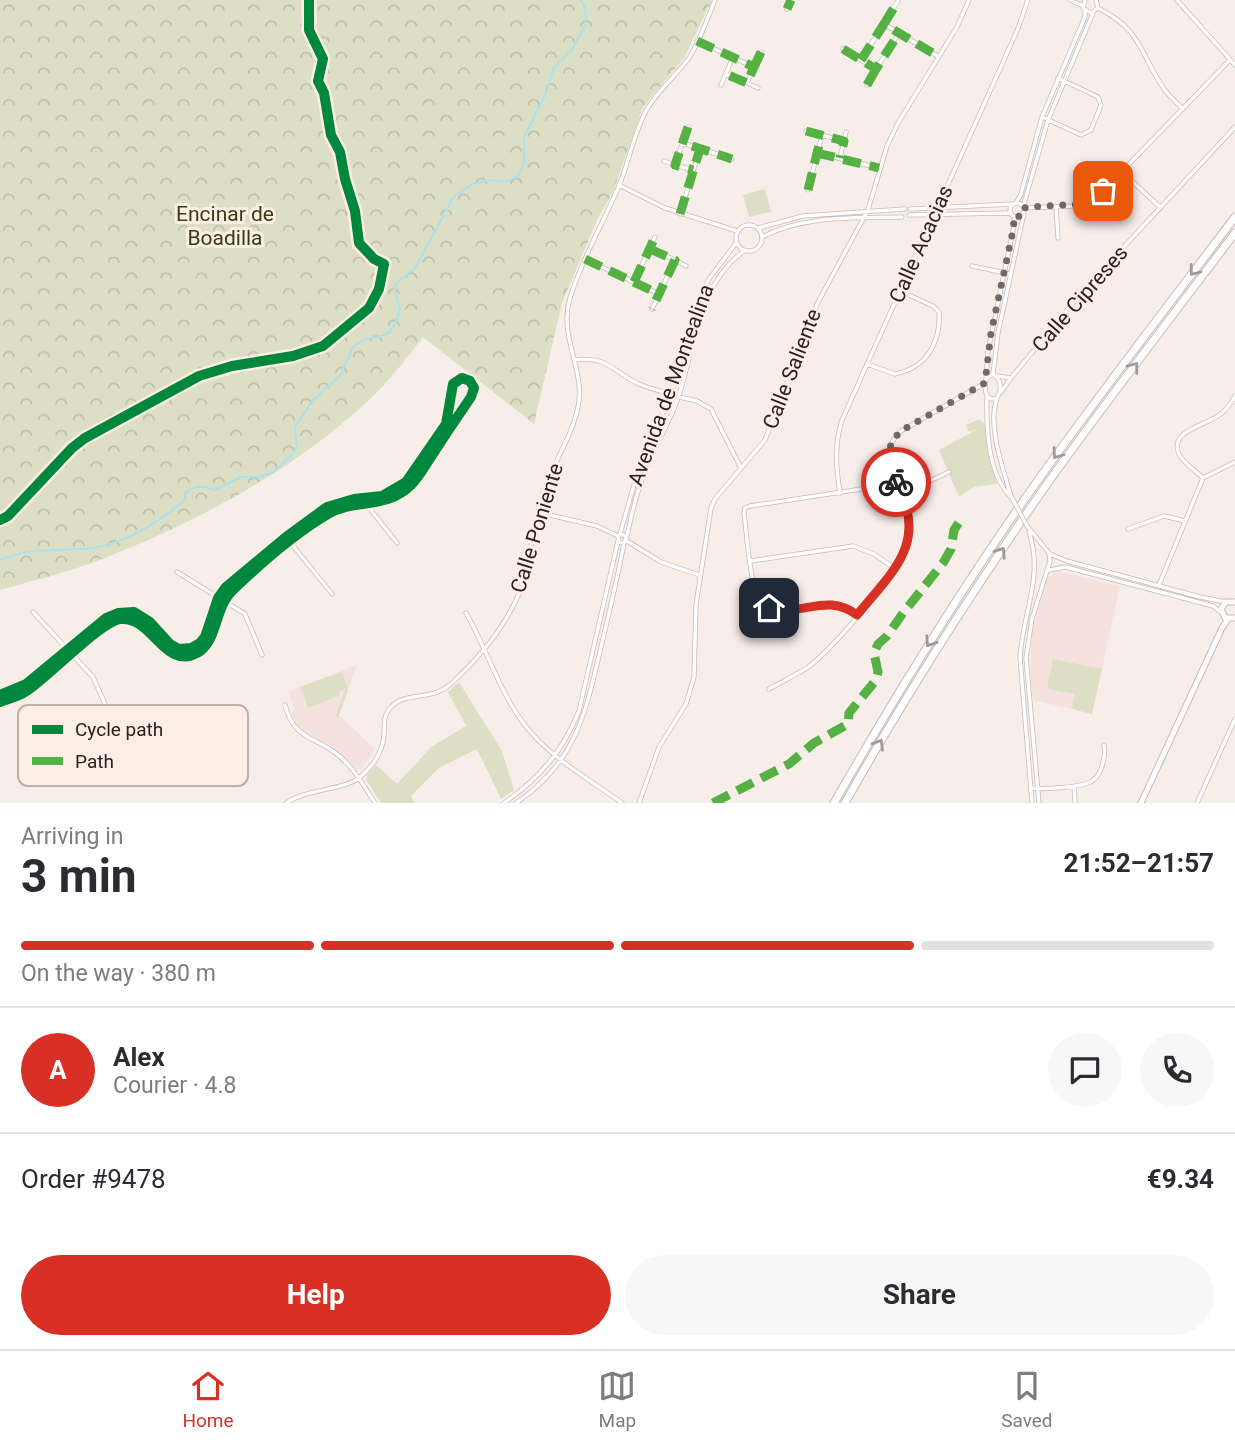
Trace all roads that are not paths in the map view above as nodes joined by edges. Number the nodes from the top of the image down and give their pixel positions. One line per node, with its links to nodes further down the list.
1 (715, 0): 16 (street, Calle Poniente)
2 (792, 0): 12 (street)
3 (969, 0): 20 (street, Calle Saliente)
4 (1028, 0): 57 (street, Calle Acacias)
5 (1070, 0): 10 (street)
6 (1085, 0): 10 (street)
7 (1177, 0): 21 (street)
8 (898, 1): 14 (street)
9 (1098, 1): 11 (street)
10 (1084, 8): 13 (street); 27 (street)
11 (1098, 8): 13 (street); 33 (street)
12 (787, 9)
13 (1093, 13): 28 (street)
14 (884, 24): 15 (street); 22 (street)
15 (899, 33): 20 (street); 25 (street)
16 (697, 41): 19 (street); 52 (street, Calle Poniente)
17 (843, 49): 22 (street)
18 (761, 52): 24 (street)
19 (733, 57): 24 (street); 26 (street)
20 (939, 57): 49 (street, Calle Saliente)
21 (1230, 60): 23 (street); 33 (street)
22 (862, 61): 25 (street)
23 (1235, 65)
24 (754, 67): 29 (street)
25 (876, 69): 31 (street)
26 (726, 74): 29 (street); 30 (street)
27 (1058, 78): 28 (street); 34 (street)
28 (1065, 81): 35 (street); 35 (street)
29 (747, 83): 32 (street)
30 (721, 85)
31 (867, 85)
32 (758, 88)
33 (1183, 110): 51 (street)
34 (1042, 117): 35 (street); 54 (street)
35 (1048, 120): 60 (street)
36 (688, 127): 42 (street)
37 (1235, 127): 56 (street, Calle Cipreses)
38 (806, 131): 40 (street)
39 (846, 132): 41 (street)
40 (822, 135): 41 (street); 44 (street)
41 (844, 141): 45 (street)
42 (683, 143): 43 (street); 48 (street)
43 (700, 149): 46 (street); 50 (street)
44 (817, 153): 45 (street); 53 (street)
45 (840, 158): 49 (street)
46 (732, 159)
47 (664, 161): 48 (street)
48 (676, 165): 50 (street)
49 (879, 168): 61 (street, Calle Saliente)
50 (694, 170): 62 (street)
51 (1122, 172): 55 (street); 56 (street)
52 (619, 185): 62 (street); 78 (street, Calle Poniente)
53 (808, 190)
54 (1015, 203): 57 (street); 60 (street); 66 (street)
55 (1056, 207): 60 (street); 74 (street)
56 (1160, 207): 91 (street, Calle Cipreses)
57 (937, 208): 59 (street); 63 (street, Calle Acacias)
58 (905, 209): 61 (street)
59 (910, 209)
60 (1024, 209): 66 (street); 83 (street)
61 (868, 210): 68 (street, Calle Saliente); 69 (street)
62 (680, 214): 70 (street)
63 (933, 214): 64 (street); 66 (street); 85 (street, Calle Acacias)
64 (909, 215)
65 (902, 216): 68 (street)
66 (1012, 216): 82 (street)
67 (1235, 217): 159 (highway, one-way to 159)
68 (864, 218): 73 (street); 100 (street, Calle Saliente)
69 (758, 228): 70 (street); 73 (street)
70 (737, 231): 75 (street)
71 (1235, 233): 160 (highway, one-way to 71)
72 (655, 237): 76 (street)
73 (762, 237): 77 (street)
74 (1058, 238)
75 (736, 243): 77 (street); 94 (street, Avenida de Montealina)
76 (650, 249): 79 (street); 84 (street)
77 (744, 251): 98 (street, Avenida de Montealina)
78 (585, 260): 84 (street); 88 (street, Calle Poniente)
79 (675, 260): 80 (street); 86 (street)
80 (687, 266)
81 (972, 266): 82 (street)
82 (1004, 273): 83 (street); 92 (street)
83 (1010, 274): 90 (street)
84 (634, 282): 86 (street)
85 (900, 291): 89 (street, Calle Acacias); 89 (street)
86 (659, 294): 87 (street)
87 (652, 309)
88 (574, 359): 94 (street); 109 (street, Calle Poniente)
89 (867, 364): 104 (street, Calle Acacias)
90 (995, 375): 91 (street); 92 (street); 96 (street)
91 (1011, 378): 96 (street, Calle Cipreses)
92 (986, 381): 93 (street); 95 (street)
93 (975, 391): 95 (street); 102 (street)
94 (671, 394): 98 (street); 114 (street, Avenida de Montealina)
95 (987, 395): 96 (street); 107 (street)
96 (998, 396): 107 (street)
97 (1235, 396): 103 (street)
98 (679, 397): 100 (street); 115 (street, Avenida de Montealina)
99 (1235, 462): 103 (street)
100 (741, 468): 126 (street, Calle Saliente)
101 (949, 472): 105 (street)
102 (892, 477): 104 (street); 105 (street)
103 (1203, 478): 110 (street)
104 (840, 493): 121 (street)
105 (902, 494): 123 (street)
106 (364, 498): 108 (street); 108 (street); 113 (street)
107 (1012, 498): 111 (street, bridge)
108 (367, 505): 116 (street); 117 (street)
109 (537, 512): 114 (street); 137 (street, Calle Poniente)
110 (1185, 521): 112 (street); 127 (street)
111 (1028, 528): 118 (street); 119 (street)
112 (1128, 528)
113 (286, 537): 116 (street); 130 (street)
114 (619, 537): 115 (street); 115 (street); 147 (street, Avenida de Montealina)
115 (626, 540): 126 (street); 148 (street, Avenida de Montealina)
116 (290, 542): 128 (street); 131 (street)
117 (397, 543)
118 (1043, 547): 119 (street); 120 (street)
119 (1035, 551): 122 (street)
120 (1049, 554): 124 (street); 127 (street)
121 (751, 561): 123 (street); 135 (street)
122 (1036, 567): 124 (street); 151 (street)
123 (894, 568): 135 (street)
124 (1048, 571): 127 (street); 152 (street)
125 (177, 572): 130 (street)
126 (699, 575): 158 (street, Calle Saliente)
127 (1158, 588): 132 (street); 136 (street)
128 (331, 594)
129 (1235, 595): 132 (street)
130 (218, 598): 131 (street); 138 (street)
131 (224, 601): 138 (street); 139 (street)
132 (1230, 602): 136 (street)
133 (33, 612): 138 (street)
134 (466, 613): 137 (street)
135 (857, 615): 140 (street)
136 (1229, 617): 164 (street)
137 (485, 648): 147 (street); 149 (street, Calle Poniente)
138 (71, 651): 141 (street); 142 (street); 143 (street)
139 (262, 655)
140 (769, 689)
141 (0, 695)
142 (0, 702)
143 (105, 705)
144 (285, 705): 149 (street)
145 (1235, 719): 165 (street)
146 (1104, 745): 150 (street)
147 (556, 755): 148 (street); 155 (street, Avenida de Montealina)
148 (562, 759): 156 (street, Avenida de Montealina); 157 (street)
149 (359, 778): 153 (street); 154 (street)
150 (1074, 786): 152 (street); 163 (street)
151 (1031, 788): 152 (street); 161 (street)
152 (1038, 789): 162 (street)
153 (286, 803)
154 (375, 803)
155 (504, 803)
156 (516, 803)
157 (622, 803)
158 (639, 803)
159 (834, 803)
160 (845, 803)
161 (1032, 803)
162 (1039, 803)
163 (1075, 803)
164 (1141, 803)
165 (1197, 803)

